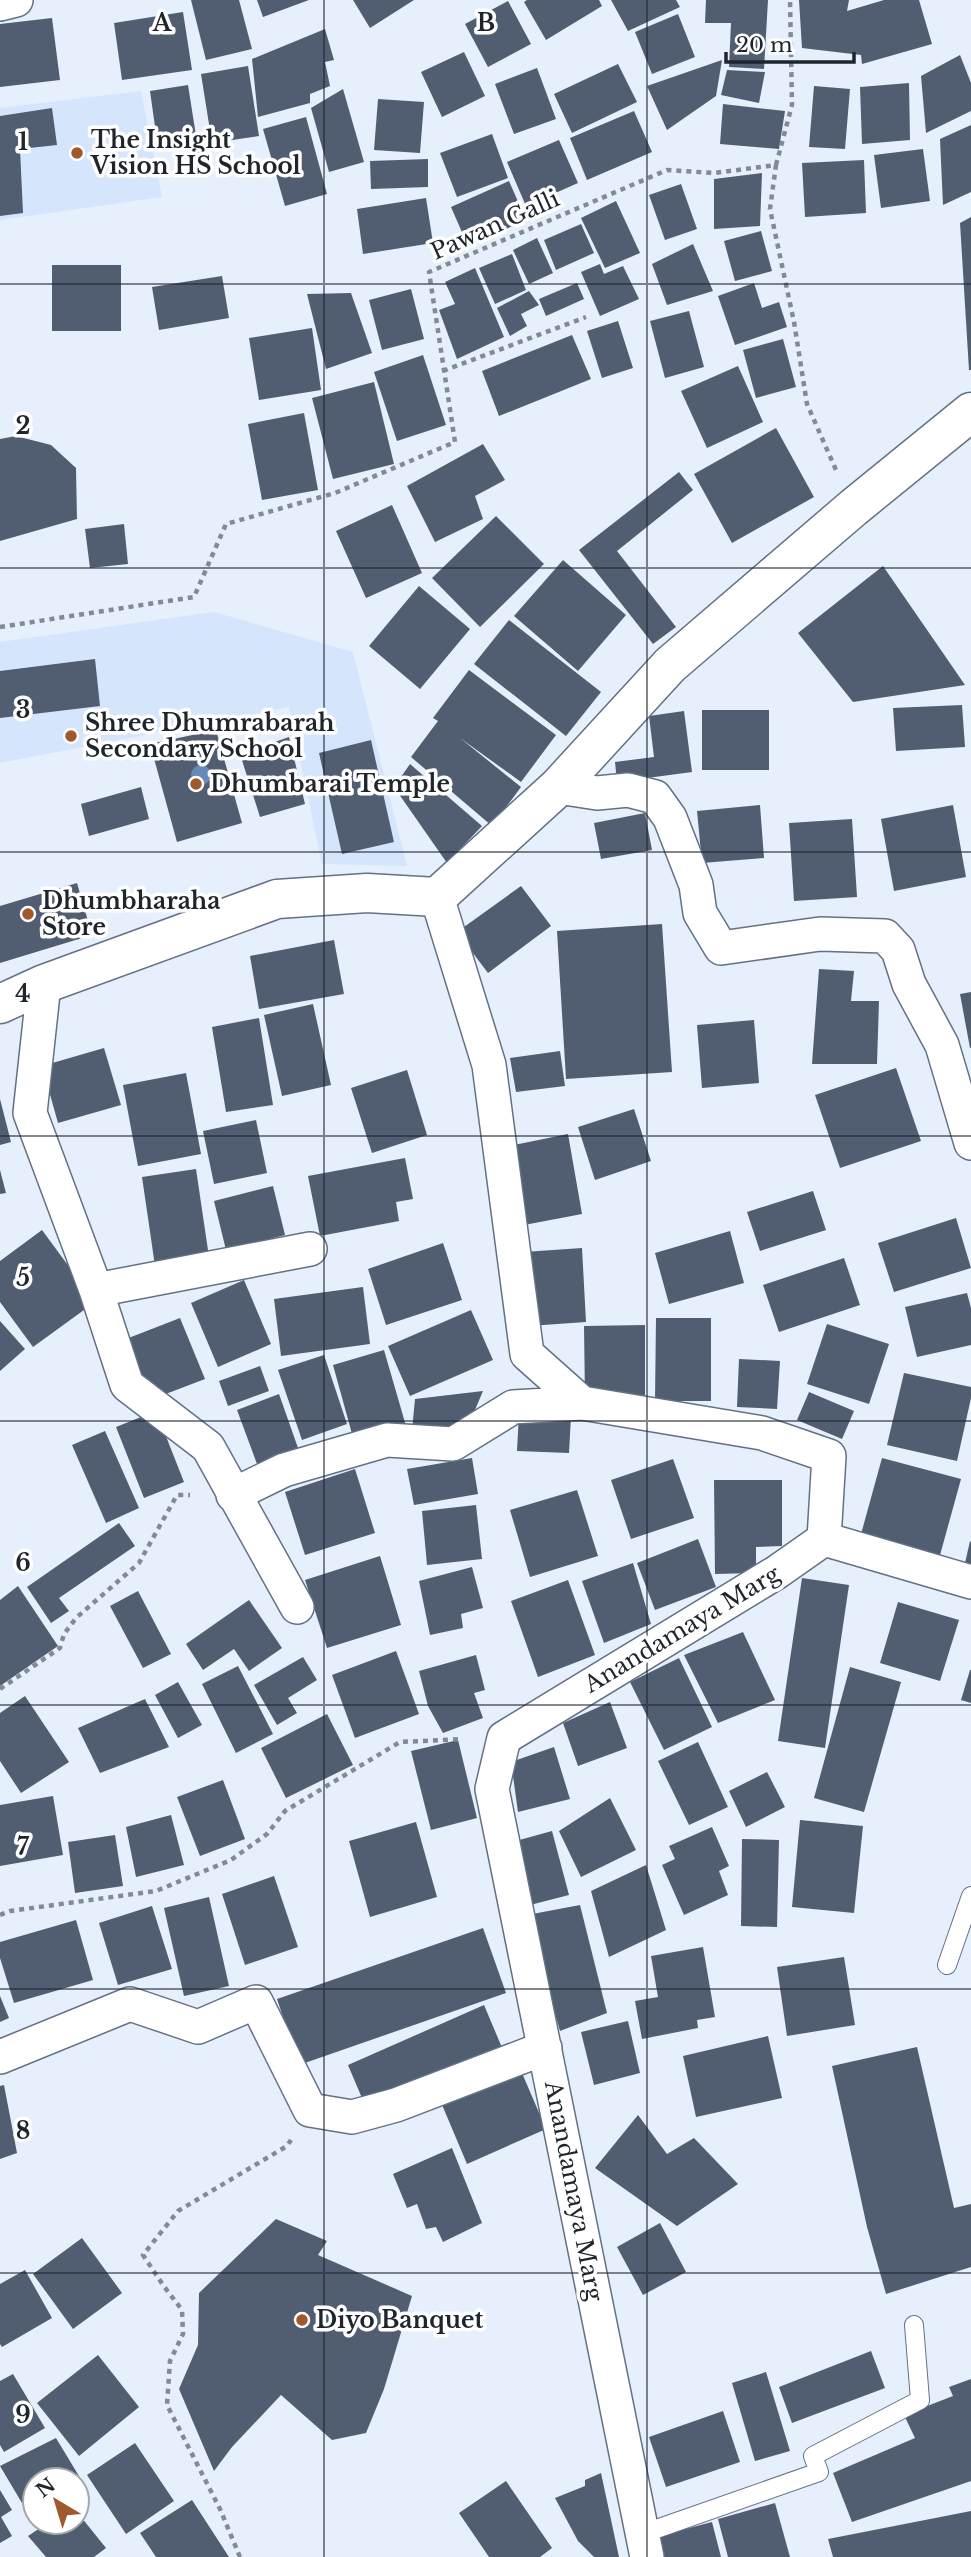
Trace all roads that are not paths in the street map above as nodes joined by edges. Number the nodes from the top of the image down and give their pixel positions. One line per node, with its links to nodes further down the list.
1 (16, 0): 2 (street)
2 (0, 4)
3 (971, 412): 4 (street)
4 (558, 787): 5 (street); 8 (street)
5 (437, 897): 6 (street); 11 (street)
6 (44, 984): 7 (street); 10 (street)
7 (0, 1004)
8 (971, 1143)
9 (310, 1249): 10 (street)
10 (96, 1290): 12 (street)
11 (582, 1403): 12 (street); 13 (street)
12 (233, 1495): 15 (street)
13 (824, 1539): 14 (street); 18 (street, Anandamaya Marg)
14 (971, 1583)
15 (297, 1608)
16 (971, 1896): 17 (lane)
17 (947, 1965)
18 (545, 2048): 19 (street); 21 (street, Anandamaya Marg)
19 (0, 2057)
20 (914, 2325): 21 (lane)
21 (645, 2546)

